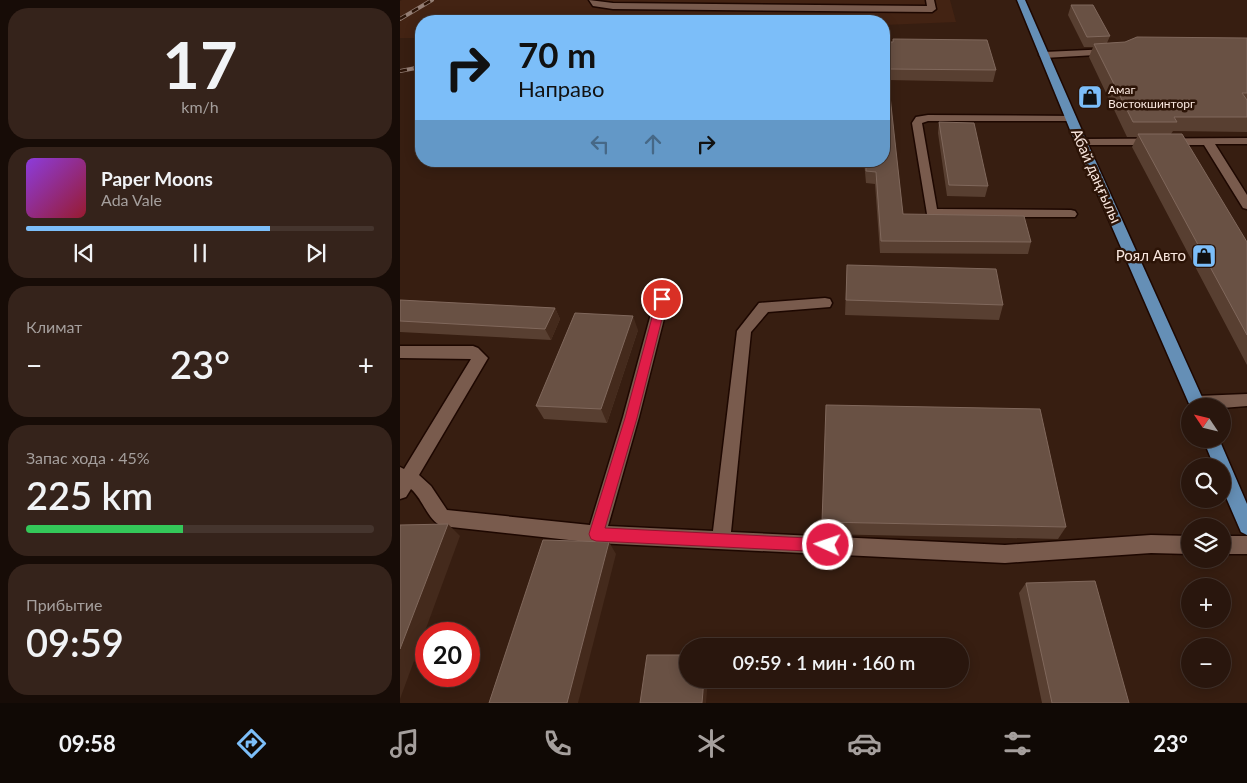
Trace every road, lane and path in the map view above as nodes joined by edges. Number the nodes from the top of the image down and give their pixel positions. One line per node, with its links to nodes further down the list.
1 (593, 0): 2 (street)
2 (930, 0)
3 (1021, 0): 5 (main road, Абай даңғылы)
4 (1120, 51): 5 (street)
5 (1044, 55): 6 (main road, Абай даңғылы)
6 (1071, 118): 9 (main road, Абай даңғылы); 11 (street)
7 (1207, 141): 8 (street); 9 (street); 10 (street)
8 (1247, 141)
9 (1080, 142): 15 (main road, Абай даңғылы)
10 (1247, 205)
11 (1071, 214)
12 (662, 299): 21 (street)
13 (826, 303): 22 (street)
14 (400, 352): 19 (street)
15 (1195, 398)
16 (1247, 400): 17 (street)
17 (1231, 402)
18 (1215, 448): 20 (main road)
19 (403, 481): 21 (street)
20 (1247, 526)
21 (596, 534): 22 (street)
22 (721, 540): 23 (street)
23 (1181, 545)
24 (1231, 545): 25 (street)
25 (1247, 546)

